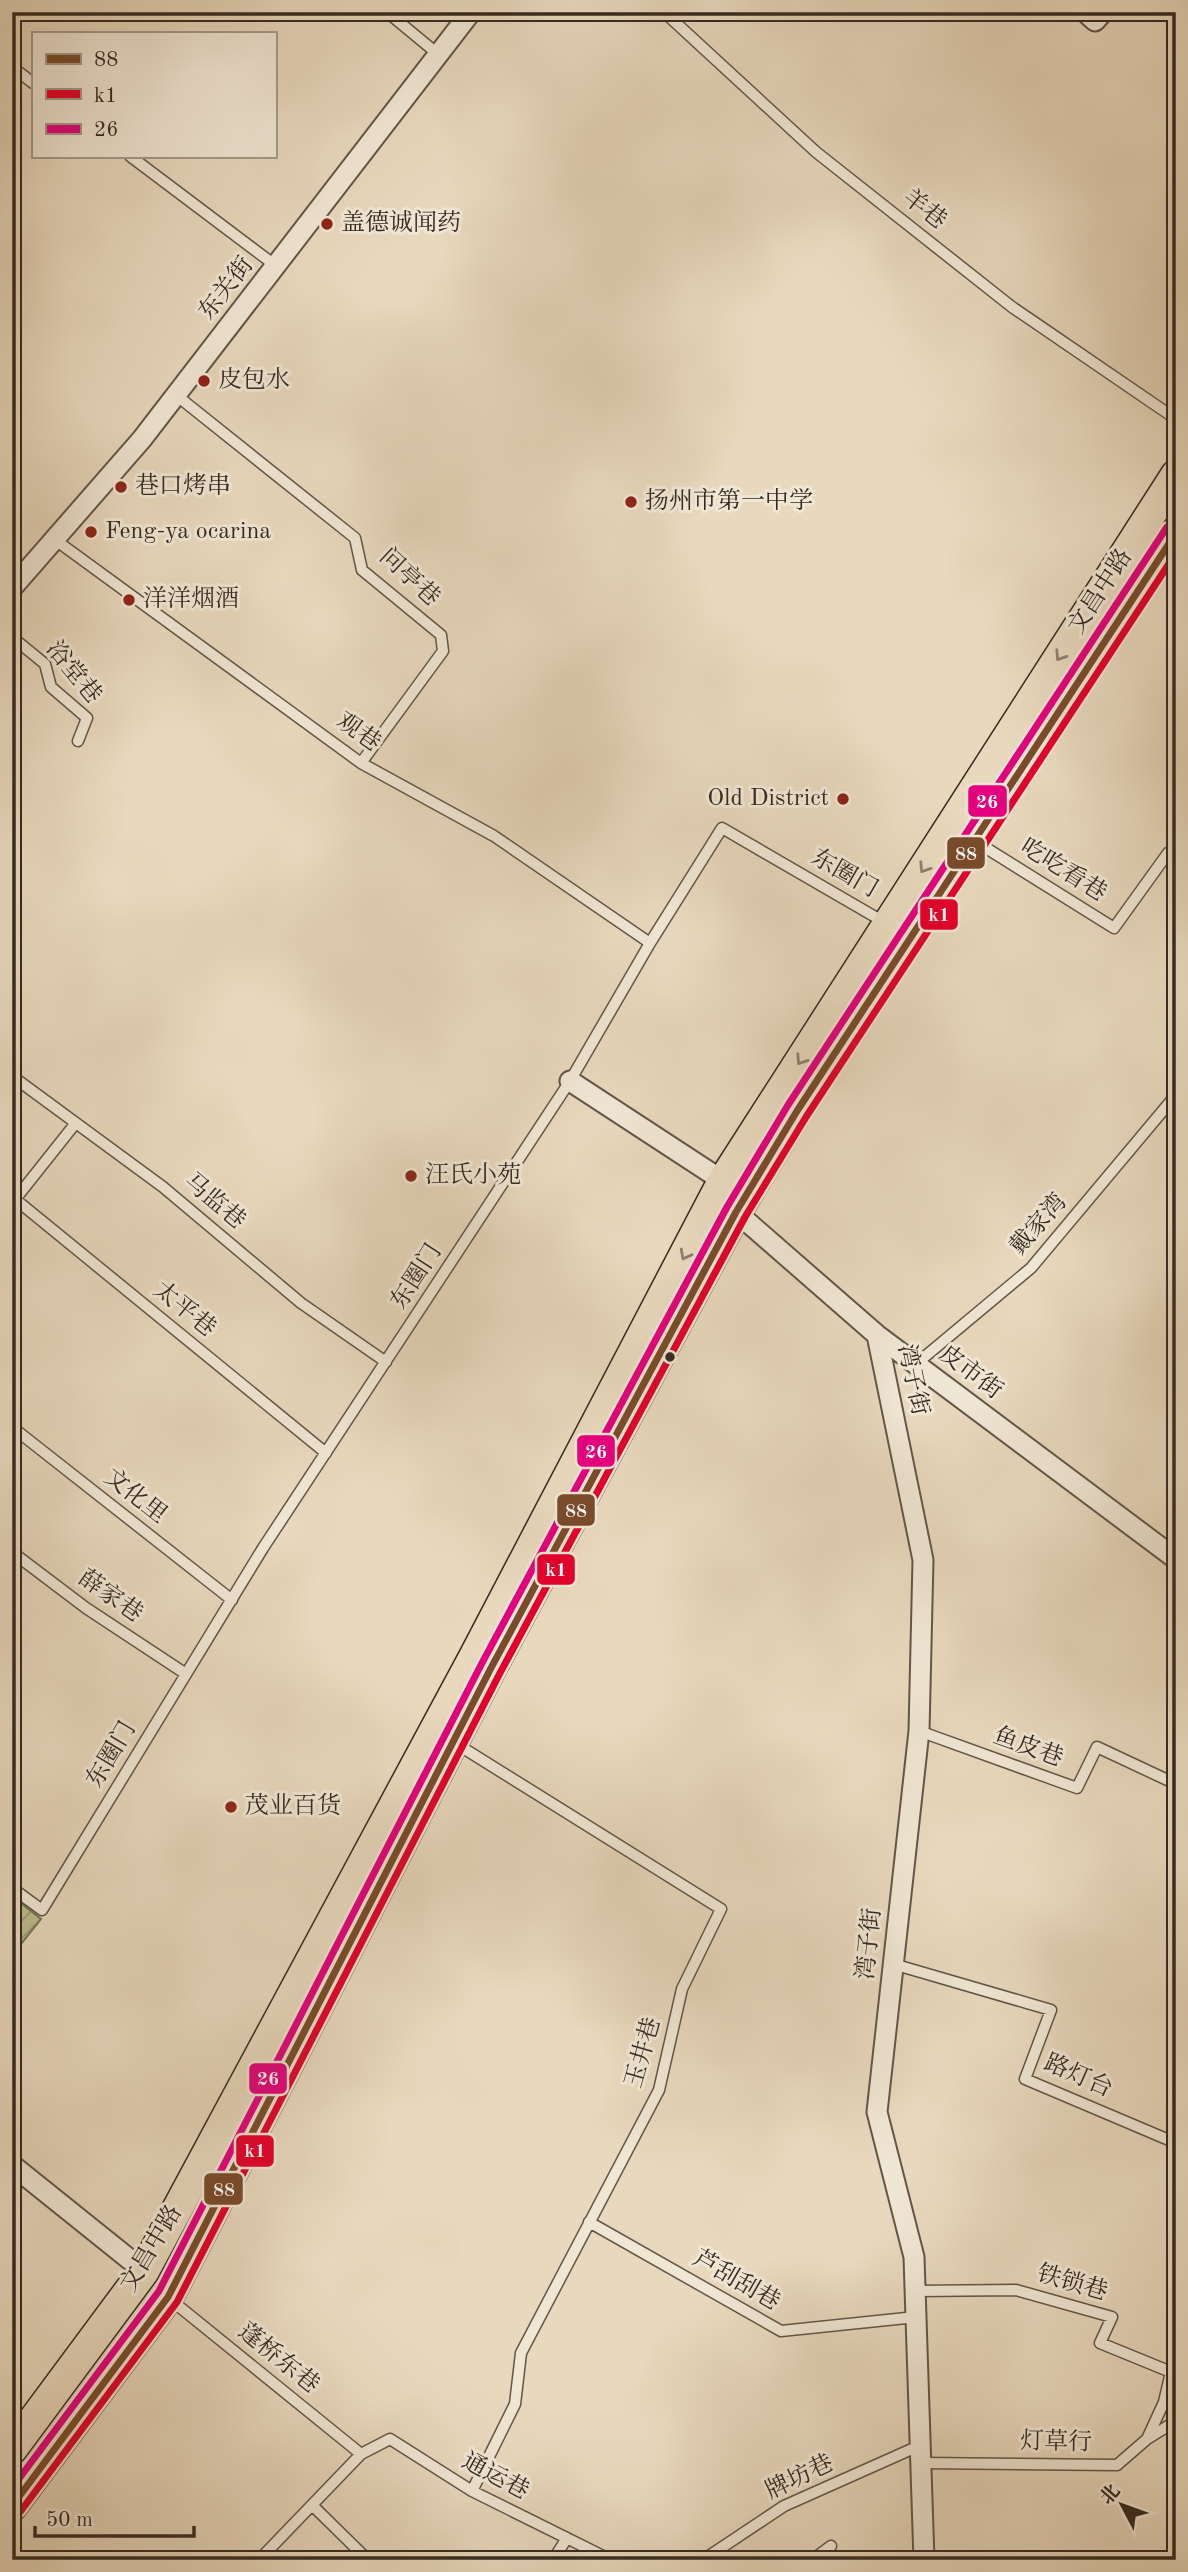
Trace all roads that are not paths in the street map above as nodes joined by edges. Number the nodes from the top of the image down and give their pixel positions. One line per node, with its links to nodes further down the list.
1 (387, 12): 6 (lane)
2 (471, 12): 6 (street, 东关街)
3 (664, 12): 12 (lane, 羊巷)
4 (1085, 12): 5 (street)
5 (1103, 12)
6 (439, 55): 10 (street, 东关街)
7 (12, 67): 8 (lane)
8 (32, 82)
9 (133, 158): 10 (lane)
10 (276, 266): 11 (street, 东关街)
11 (176, 395): 15 (street, 东关街); 19 (lane, 问亭巷)
12 (1176, 419)
13 (1176, 475): 22 (main road, 文昌中路, one-way to 22)
14 (1176, 533): 20 (main road, 文昌中路)
15 (54, 539): 16 (street, 东关街); 19 (lane, 观巷)
16 (14, 582)
17 (12, 637): 18 (lane, 浴堂巷)
18 (78, 741)
19 (361, 763): 23 (lane, 观巷)
20 (974, 840): 21 (lane, 吃吃看巷); 30 (main road, 文昌中路)
21 (1176, 859)
22 (888, 924): 23 (lane, 东圈门); 28 (main road, 文昌中路, one-way to 28)
23 (650, 943): 25 (lane, 东圈门)
24 (12, 1076): 27 (lane, 马监巷)
25 (570, 1081): 28 (street); 32 (lane, 东圈门)
26 (1176, 1095): 33 (lane, 戴家湾)
27 (75, 1124): 29 (lane); 32 (lane, 马监巷)
28 (723, 1181): 30 (street, 皮市街); 48 (main road, 文昌中路, one-way to 48)
29 (14, 1201): 35 (lane, 太平巷)
30 (736, 1212): 31 (street, 皮市街); 41 (main road, 文昌中路)
31 (877, 1335): 33 (street, 皮市街); 40 (street, 湾子街)
32 (386, 1362): 35 (lane, 东圈门)
33 (916, 1364): 37 (street, 皮市街)
34 (12, 1427): 38 (lane, 文化里)
35 (326, 1453): 38 (lane, 东圈门)
36 (12, 1552): 39 (lane, 薛家巷)
37 (1176, 1559)
38 (232, 1600): 39 (lane, 东圈门)
39 (186, 1674): 43 (lane, 东圈门)
40 (919, 1731): 42 (lane, 鱼皮巷); 44 (street, 湾子街)
41 (453, 1742): 47 (lane, 玉井巷); 50 (main road, 文昌中路)
42 (1176, 1784)
43 (12, 1888)
44 (893, 1964): 45 (lane, 路灯台); 49 (street, 湾子街)
45 (1176, 2143)
46 (12, 2165): 48 (street)
47 (589, 2222): 51 (lane, 芦刮刮巷); 58 (lane, 玉井巷)
48 (144, 2271): 55 (main road, 文昌中路)
49 (915, 2291): 51 (street, 湾子街); 52 (lane, 铁锁巷)
50 (168, 2297): 56 (lane, 蓬桥东巷); 60 (main road, 文昌中路)
51 (916, 2317): 57 (street, 湾子街)
52 (1174, 2369): 54 (lane)
53 (1176, 2421): 54 (lane, 灯草行)
54 (1147, 2439): 57 (lane, 灯草行)
55 (12, 2449)
56 (361, 2454): 58 (lane, 通运巷); 59 (lane)
57 (921, 2454): 67 (lane, 牌坊巷); 69 (street, 湾子街)
58 (472, 2491): 61 (lane, 通运巷)
59 (312, 2505): 63 (lane); 64 (lane)
60 (12, 2506)
61 (567, 2538): 65 (lane); 66 (lane, 通运巷)
62 (831, 2546): 68 (lane)
63 (259, 2560)
64 (368, 2560)
65 (552, 2560)
66 (611, 2560)
67 (703, 2560)
68 (812, 2560)
69 (924, 2560)

